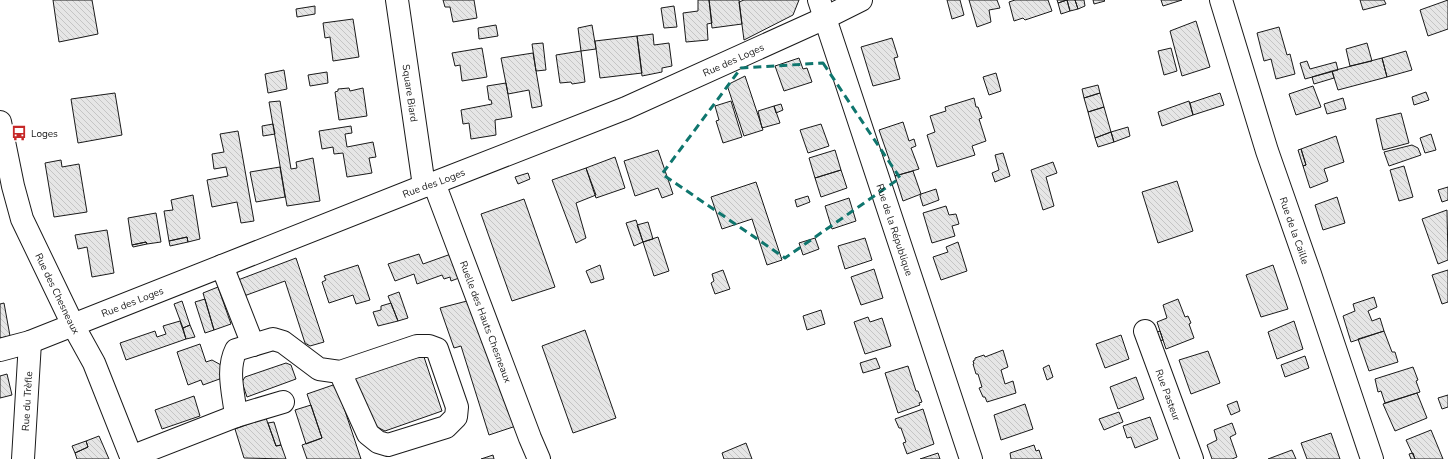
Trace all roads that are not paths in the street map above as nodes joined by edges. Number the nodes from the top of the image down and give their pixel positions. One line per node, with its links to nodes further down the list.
1 (398, 0): 6 (street, Square Biard)
2 (861, 0): 4 (street, Rue des Loges)
3 (1221, 0): 21 (street, Rue de la Caille)
4 (822, 9): 6 (street, Rue des Loges); 19 (street, Rue de la République)
5 (0, 122): 8 (street, Rue des Chesneaux)
6 (429, 185): 7 (street, Rue des Loges); 18 (street, Ruelle des Hauts Chesneaux)
7 (222, 266): 8 (street, Rue des Loges); 11 (street)
8 (73, 325): 10 (street, Rue des Loges); 16 (street, Rue des Chesneaux)
9 (1145, 331): 20 (street, Rue Pasteur)
10 (30, 342): 12 (street, Rue des Loges); 17 (street, Rue du Trèfle)
11 (253, 345): 13 (street); 15 (street)
12 (0, 350)
13 (340, 372): 13 (street)
14 (283, 402): 15 (street)
15 (236, 416): 16 (street)
16 (131, 458)
17 (23, 459)
18 (539, 459)
19 (971, 459)
20 (1192, 459)
21 (1372, 459)

